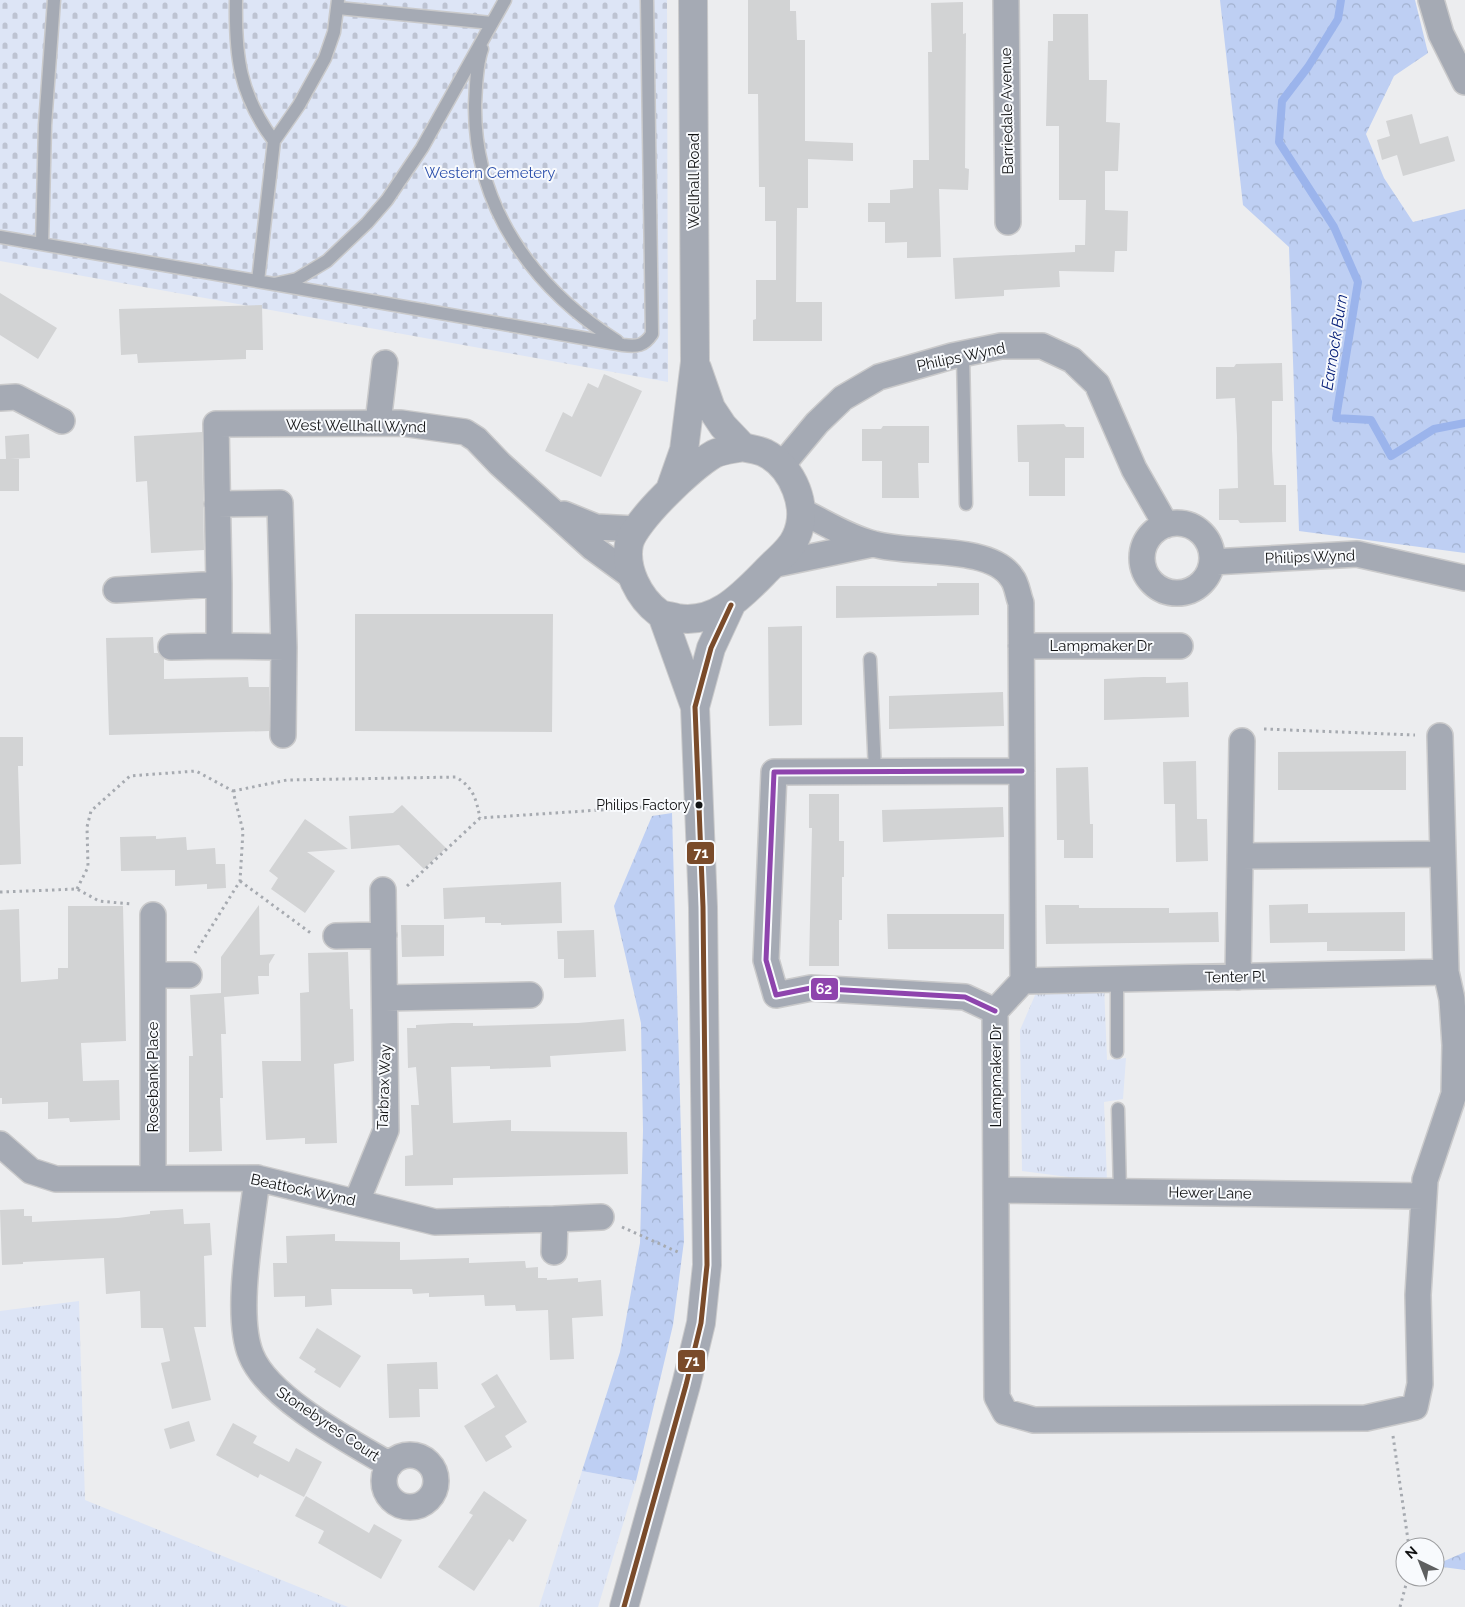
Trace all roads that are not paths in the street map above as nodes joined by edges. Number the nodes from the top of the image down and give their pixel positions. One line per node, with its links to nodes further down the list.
1 (54, 0): 14 (lane)
2 (236, 0): 11 (lane)
3 (505, 0): 9 (lane)
4 (647, 0): 17 (lane)
5 (693, 0): 19 (street, Wellhall Road)
6 (1006, 0): 12 (street, Barriedale Avenue)
7 (1431, 0): 10 (street)
8 (338, 4): 9 (lane); 11 (lane)
9 (492, 22): 16 (lane); 17 (lane)
10 (1465, 82)
11 (274, 141): 15 (lane)
12 (1008, 222)
13 (0, 237): 14 (lane)
14 (42, 244): 15 (lane)
15 (258, 281): 16 (lane)
16 (274, 284): 17 (lane)
17 (623, 345)
18 (963, 354): 25 (street, Philips Wynd); 28 (lane); 31 (street, Philips Wynd)
19 (695, 362): 24 (street, Wellhall Road); 26 (street, Wellhall Road)
20 (385, 363): 23 (street)
21 (0, 398): 22 (street)
22 (62, 421)
23 (378, 423): 27 (street, West Wellhall Wynd); 29 (street, West Wellhall Wynd)
24 (743, 447): 25 (street, Wellhall Road); 26 (street, Wellhall Road)
25 (782, 465): 30 (street, Wellhall Road)
26 (670, 491): 32 (street, Wellhall Road)
27 (217, 504): 38 (street, West Wellhall Wynd); 46 (street)
28 (966, 504)
29 (545, 506): 32 (street, West Wellhall Wynd); 36 (street, West Wellhall Wynd)
30 (800, 511): 33 (street); 35 (street, Wellhall Road)
31 (1166, 525): 34 (street); 34 (street)
32 (636, 529): 36 (street, Wellhall Road)
33 (873, 544): 35 (street); 43 (street)
34 (1212, 562): 37 (street, Philips Wynd)
35 (772, 565): 40 (street, Wellhall Road)
36 (630, 575): 41 (street, Wellhall Road)
37 (1465, 578)
38 (219, 584): 39 (street); 42 (street, West Wellhall Wynd)
39 (116, 590)
40 (731, 605): 41 (street, Wellhall Road); 48 (street, Wellhall Road)
41 (662, 615): 48 (street, Wellhall Road)
42 (219, 646): 45 (street); 46 (street)
43 (1021, 646): 44 (street, Lampmaker Dr); 52 (street)
44 (1180, 646)
45 (171, 647)
46 (284, 647): 49 (street)
47 (870, 659): 53 (lane)
48 (695, 707): 82 (street, Wellhall Road)
49 (283, 735)
50 (1440, 736): 54 (street)
51 (1242, 741): 55 (street)
52 (1022, 771): 53 (street); 65 (street)
53 (875, 772): 68 (street)
54 (1443, 854): 55 (street); 60 (street)
55 (1240, 856): 63 (street)
56 (383, 900): 58 (street, Tarbrax Way)
57 (153, 915): 61 (street, Rosebank Place)
58 (384, 934): 59 (street); 67 (street, Tarbrax Way)
59 (336, 936)
60 (1446, 972): 63 (street, Tenter Pl); 76 (street)
61 (153, 975): 62 (street); 72 (street, Rosebank Place)
62 (185, 975)
63 (1238, 977): 64 (street, Tenter Pl)
64 (1116, 979): 65 (street, Tenter Pl); 69 (lane)
65 (1023, 981): 68 (street, Lampmaker Dr)
66 (530, 995): 67 (street)
67 (385, 998): 77 (street, Tarbrax Way)
68 (996, 1011): 74 (street, Lampmaker Dr)
69 (1116, 1052)
70 (1118, 1109): 75 (lane)
71 (0, 1144): 72 (street, Beattock Wynd)
72 (153, 1178): 73 (street, Beattock Wynd)
73 (257, 1178): 77 (street, Beattock Wynd); 81 (street, Stonebyres Court)
74 (996, 1190): 75 (street, Hewer Lane); 76 (street, Lampmaker Dr)
75 (1120, 1192): 76 (street, Hewer Lane)
76 (1424, 1196)
77 (357, 1201): 79 (street, Beattock Wynd)
78 (601, 1217): 79 (street, Beattock Wynd)
79 (555, 1219): 80 (street)
80 (554, 1252)
81 (390, 1465)
82 (624, 1607)

